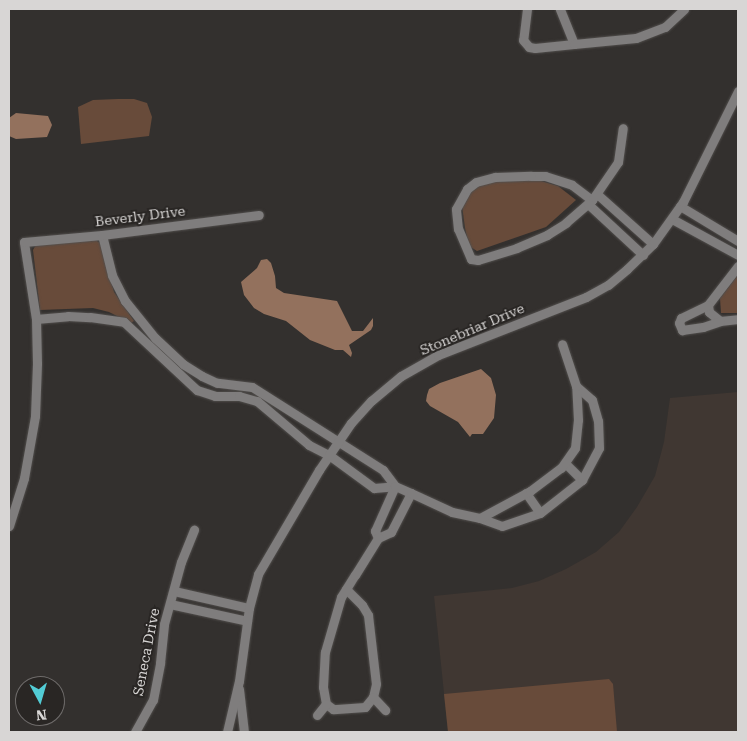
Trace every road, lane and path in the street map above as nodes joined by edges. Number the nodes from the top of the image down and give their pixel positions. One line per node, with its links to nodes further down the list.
1 (527, 9): 4 (street)
2 (560, 9): 4 (street)
3 (684, 9): 4 (street)
4 (574, 44)
5 (738, 91): 8 (street, Stonebriar Drive)
6 (623, 128): 7 (street)
7 (593, 199): 7 (street); 13 (street); 14 (street)
8 (680, 206): 10 (street, Stonebriar Drive); 12 (street)
9 (259, 215): 11 (street, Beverly Drive)
10 (672, 219): 13 (street, Stonebriar Drive); 15 (street)
11 (102, 235): 18 (street, Beverly Drive); 23 (street)
12 (738, 241)
13 (654, 244): 14 (street, Stonebriar Drive)
14 (643, 255): 23 (street, Stonebriar Drive)
15 (738, 255)
16 (738, 266): 17 (street)
17 (708, 306): 20 (street); 20 (street)
18 (36, 319): 24 (street); 32 (street)
19 (738, 319): 20 (street)
20 (720, 321)
21 (562, 344): 22 (street)
22 (576, 386): 25 (street); 26 (street)
23 (339, 441): 24 (street, Stonebriar Drive); 27 (street)
24 (329, 455): 27 (street); 38 (street, Stonebriar Drive)
25 (565, 463): 26 (street); 29 (street)
26 (582, 480): 30 (street)
27 (396, 486): 28 (street); 34 (street)
28 (411, 493): 31 (street); 34 (street)
29 (526, 493): 30 (street); 31 (street)
30 (540, 513): 31 (street)
31 (480, 518)
32 (9, 526)
33 (194, 530): 36 (street, Seneca Drive)
34 (378, 538): 35 (street)
35 (346, 590): 41 (street); 42 (street)
36 (174, 591): 37 (street, Seneca Drive); 38 (street)
37 (170, 604): 39 (street, Seneca Drive); 45 (street, Seneca Drive)
38 (250, 608): 39 (street, Stonebriar Drive)
39 (247, 622): 40 (street, Stonebriar Drive)
40 (239, 681): 46 (street, Stonebriar Drive); 47 (street, Stonebriar Drive)
41 (373, 697): 42 (street); 43 (street)
42 (326, 704): 44 (street)
43 (385, 710)
44 (317, 715)
45 (135, 732)
46 (228, 732)
47 (244, 732)

